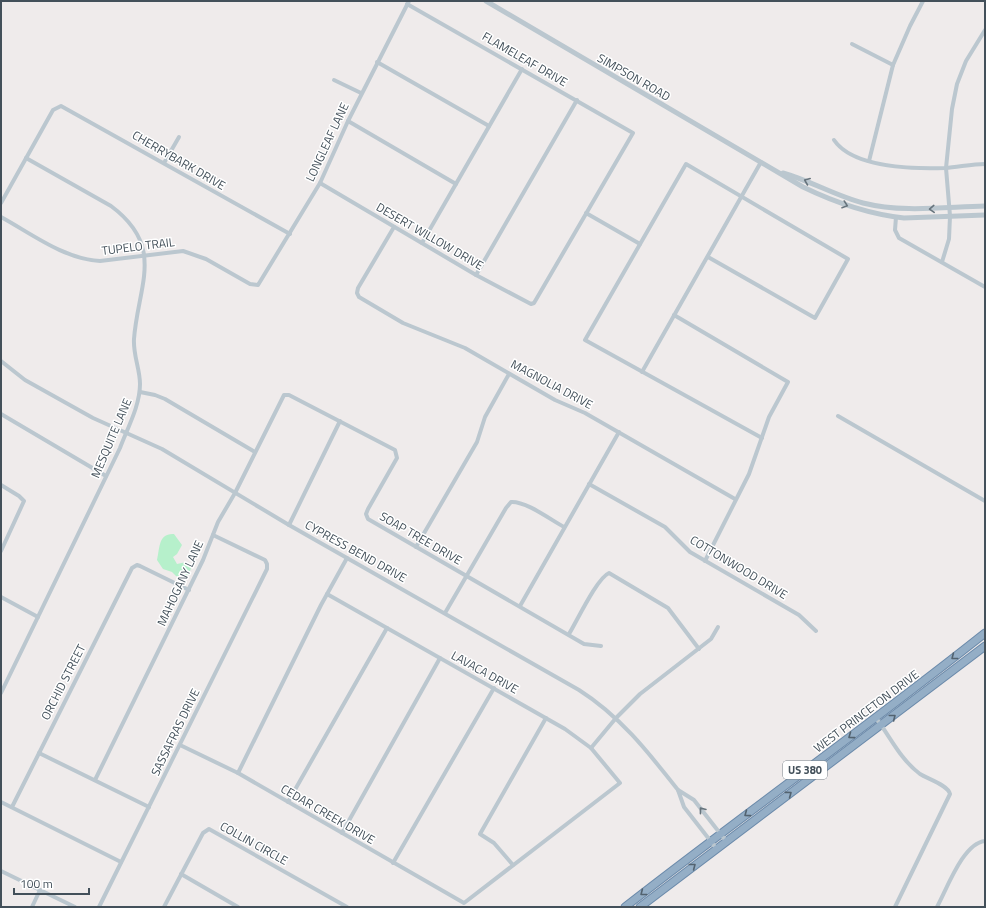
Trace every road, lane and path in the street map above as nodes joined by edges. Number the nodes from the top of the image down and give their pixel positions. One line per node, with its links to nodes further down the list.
1 (486, 1): 18 (street, SIMPSON ROAD)
2 (924, 1): 7 (street)
3 (408, 3): 6 (street, LONGLEAF LANE); 8 (street, FLAMELEAF DRIVE)
4 (985, 30): 21 (street)
5 (852, 44): 7 (street)
6 (377, 62): 10 (street, LONGLEAF LANE); 13 (street)
7 (893, 65): 17 (street)
8 (522, 69): 11 (street, FLAMELEAF DRIVE); 13 (street)
9 (334, 80): 10 (street)
10 (361, 93): 12 (street, LONGLEAF LANE)
11 (576, 100): 29 (street, FLAMELEAF DRIVE); 41 (street)
12 (348, 121): 23 (street, LONGLEAF LANE); 24 (street)
13 (489, 126): 24 (street)
14 (179, 137): 19 (street)
15 (834, 140): 17 (street)
16 (26, 158): 19 (street, CHERRYBARK DRIVE); 26 (street); 38 (street, MESQUITE LANE)
17 (869, 161): 21 (street)
18 (761, 162): 22 (street, SIMPSON ROAD); 25 (street)
19 (164, 163): 35 (street, CHERRYBARK DRIVE)
20 (985, 164): 21 (street)
21 (946, 168): 28 (street)
22 (773, 169): 28 (street, SIMPSON ROAD, one-way to 22); 33 (street, SIMPSON ROAD, one-way to 33)
23 (320, 183): 34 (street, DESERT WILLOW DRIVE); 35 (street, LONGLEAF LANE)
24 (456, 184): 36 (street)
25 (742, 197): 37 (street); 39 (street); 39 (street)
26 (1, 203)
27 (985, 206): 28 (street, SIMPSON ROAD)
28 (950, 208): 31 (street)
29 (586, 213): 37 (street); 41 (street, DESERT WILLOW DRIVE)
30 (985, 215): 31 (street, SIMPSON ROAD)
31 (950, 216): 33 (street, SIMPSON ROAD); 40 (street)
32 (1, 217): 38 (street, TUPELO TRAIL)
33 (896, 217): 40 (street)
34 (394, 227): 36 (street, DESERT WILLOW DRIVE); 47 (street, MAGNOLIA DRIVE)
35 (290, 234): 42 (street, LONGLEAF LANE)
36 (422, 243): 41 (street, DESERT WILLOW DRIVE)
37 (640, 244): 46 (street)
38 (145, 255): 42 (street, TUPELO TRAIL); 48 (street, MESQUITE LANE)
39 (708, 256): 44 (street)
40 (942, 262): 43 (street)
41 (476, 275)
42 (256, 285)
43 (985, 287)
44 (674, 315): 46 (street); 55 (street)
45 (1, 361): 54 (street, CYPRESS BEND DRIVE)
46 (642, 372): 55 (street)
47 (510, 374): 53 (street, MAGNOLIA DRIVE); 66 (street)
48 (140, 392): 54 (street, MESQUITE LANE); 56 (street)
49 (284, 395): 52 (street, SOAP TREE DRIVE); 56 (street, MAHOGANY LANE)
50 (1, 414): 57 (street)
51 (838, 416): 62 (street)
52 (340, 421): 63 (street); 66 (street, SOAP TREE DRIVE)
53 (619, 432): 58 (street); 61 (street, MAGNOLIA DRIVE)
54 (125, 433): 57 (street, MESQUITE LANE); 60 (street, CYPRESS BEND DRIVE)
55 (762, 438): 61 (street)
56 (255, 452): 60 (street, MAHOGANY LANE)
57 (106, 476): 76 (street, MESQUITE LANE)
58 (589, 484): 64 (street); 69 (street, COTTONWOOD DRIVE)
59 (1, 485): 67 (street)
60 (235, 493): 63 (street, CYPRESS BEND DRIVE); 65 (street, MAHOGANY LANE)
61 (736, 499): 69 (street)
62 (985, 501)
63 (289, 525): 68 (street, CYPRESS BEND DRIVE)
64 (564, 527): 70 (street); 74 (street)
65 (213, 535): 71 (street, MAHOGANY LANE); 92 (street, SASSAFRAS DRIVE)
66 (416, 547): 70 (street, SOAP TREE DRIVE)
67 (1, 551)
68 (347, 558): 72 (street); 75 (street, CYPRESS BEND DRIVE)
69 (705, 561): 79 (street, COTTONWOOD DRIVE)
70 (467, 576): 74 (street, SOAP TREE DRIVE); 75 (street)
71 (189, 590): 94 (street, ORCHID STREET); 96 (street, MAHOGANY LANE)
72 (327, 594): 77 (street, LAVACA DRIVE); 95 (street)
73 (1, 598): 76 (street)
74 (520, 606): 81 (street, SOAP TREE DRIVE)
75 (445, 613): 89 (street, CYPRESS BEND DRIVE)
76 (38, 617): 87 (street, MESQUITE LANE)
77 (387, 628): 85 (street, LAVACA DRIVE); 99 (street)
78 (718, 628): 84 (street)
79 (816, 631)
80 (985, 633): 90 (highway, WEST PRINCETON DRIVE / US 380, one-way to 90)
81 (569, 634): 82 (street, SOAP TREE DRIVE); 84 (street)
82 (601, 646)
83 (985, 646): 91 (highway, WEST PRINCETON DRIVE / US 380, one-way to 83)
84 (699, 649): 89 (street)
85 (440, 658): 86 (street, LAVACA DRIVE); 102 (street)
86 (494, 688): 88 (street, LAVACA DRIVE); 109 (street)
87 (1, 693)
88 (546, 718): 93 (street, LAVACA DRIVE); 110 (street)
89 (616, 718): 93 (street); 97 (street, CYPRESS BEND DRIVE)
90 (876, 718): 91 (street); 103 (highway, WEST PRINCETON DRIVE / US 380, one-way to 103)
91 (882, 726): 105 (highway, WEST PRINCETON DRIVE / US 380, one-way to 91); 122 (street)
92 (180, 745): 95 (street, CEDAR CREEK DRIVE); 101 (street, SASSAFRAS DRIVE)
93 (591, 748): 110 (street, LAVACA DRIVE)
94 (39, 753): 96 (street); 100 (street, ORCHID STREET)
95 (238, 773): 99 (street, CEDAR CREEK DRIVE)
96 (95, 780): 101 (street)
97 (678, 790): 103 (street, CYPRESS BEND DRIVE, one-way to 97); 104 (street, CYPRESS BEND DRIVE)
98 (1, 802): 100 (street)
99 (288, 802): 102 (street, CEDAR CREEK DRIVE)
100 (12, 807): 108 (street)
101 (150, 807): 108 (street, SASSAFRAS DRIVE)
102 (342, 833): 109 (street, CEDAR CREEK DRIVE)
103 (720, 834): 104 (highway, WEST PRINCETON DRIVE / US 380); 105 (street, CYPRESS BEND DRIVE)
104 (710, 841): 107 (street, CYPRESS BEND DRIVE); 120 (highway, WEST PRINCETON DRIVE / US 380, one-way to 120)
105 (726, 841): 107 (highway, WEST PRINCETON DRIVE / US 380)
106 (985, 841): 123 (street)
107 (716, 848): 121 (highway, WEST PRINCETON DRIVE / US 380, one-way to 107)
108 (122, 862): 116 (street, SASSAFRAS DRIVE)
109 (393, 863): 110 (street, CEDAR CREEK DRIVE)
110 (513, 865)
111 (1, 871): 113 (street)
112 (181, 874): 117 (street, COLLIN CIRCLE); 118 (street); 119 (street, COLLIN CIRCLE)
113 (40, 890): 114 (street); 115 (street)
114 (32, 907)
115 (75, 907)
116 (99, 907)
117 (164, 907)
118 (238, 907)
119 (347, 907)
120 (625, 907)
121 (640, 907)
122 (895, 907)
123 (938, 907)

